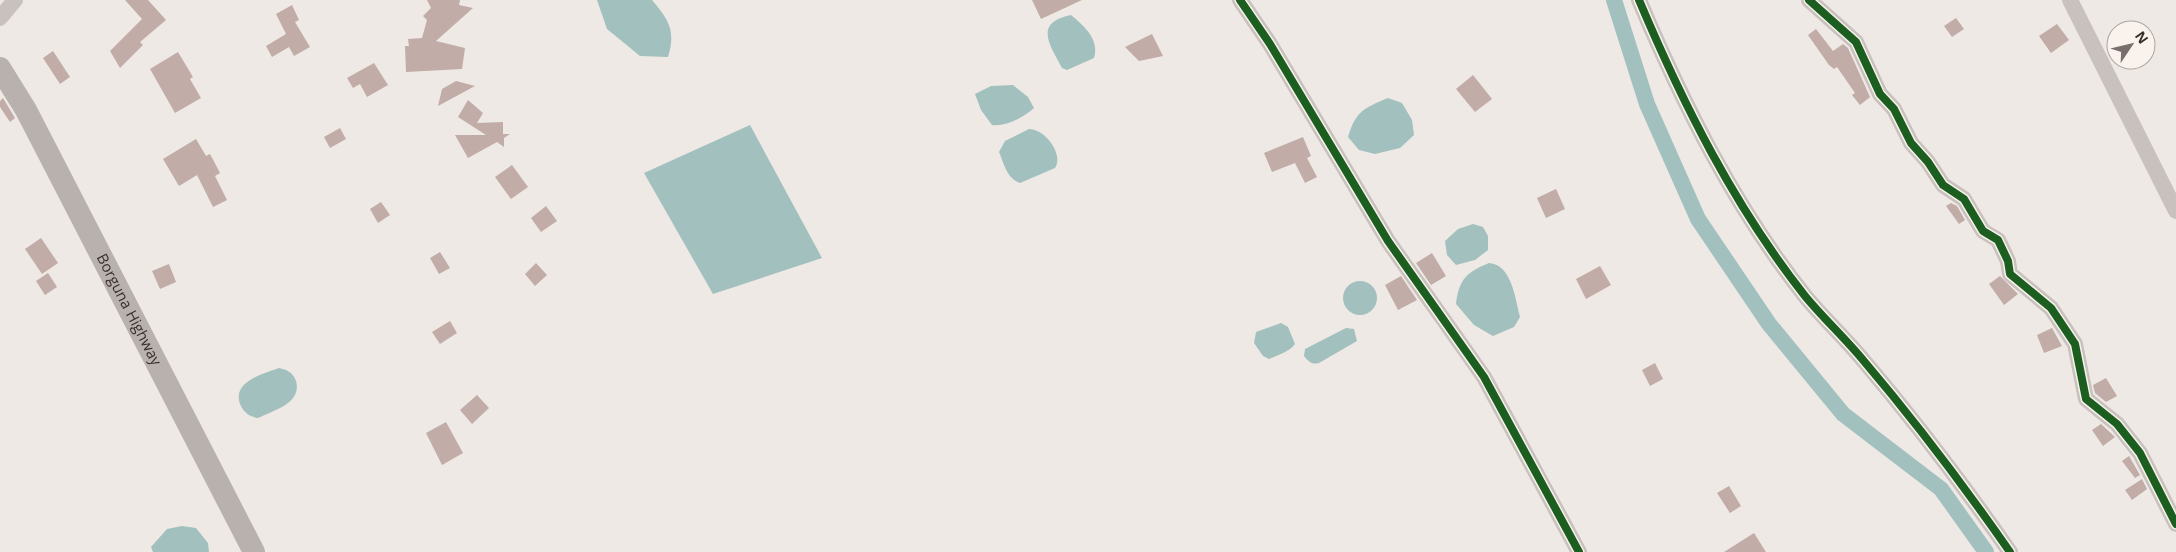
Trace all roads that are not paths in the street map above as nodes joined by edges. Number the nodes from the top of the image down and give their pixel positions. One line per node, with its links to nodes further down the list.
1 (15, 0): 6 (street)
2 (1240, 0): 11 (street)
3 (1639, 0): 12 (street)
4 (1809, 0): 9 (street)
5 (2070, 0): 8 (street)
6 (0, 18)
7 (0, 68): 10 (main road, Borguna Highway)
8 (2176, 211)
9 (2176, 524)
10 (254, 552)
11 (1578, 552)
12 (2010, 552)

